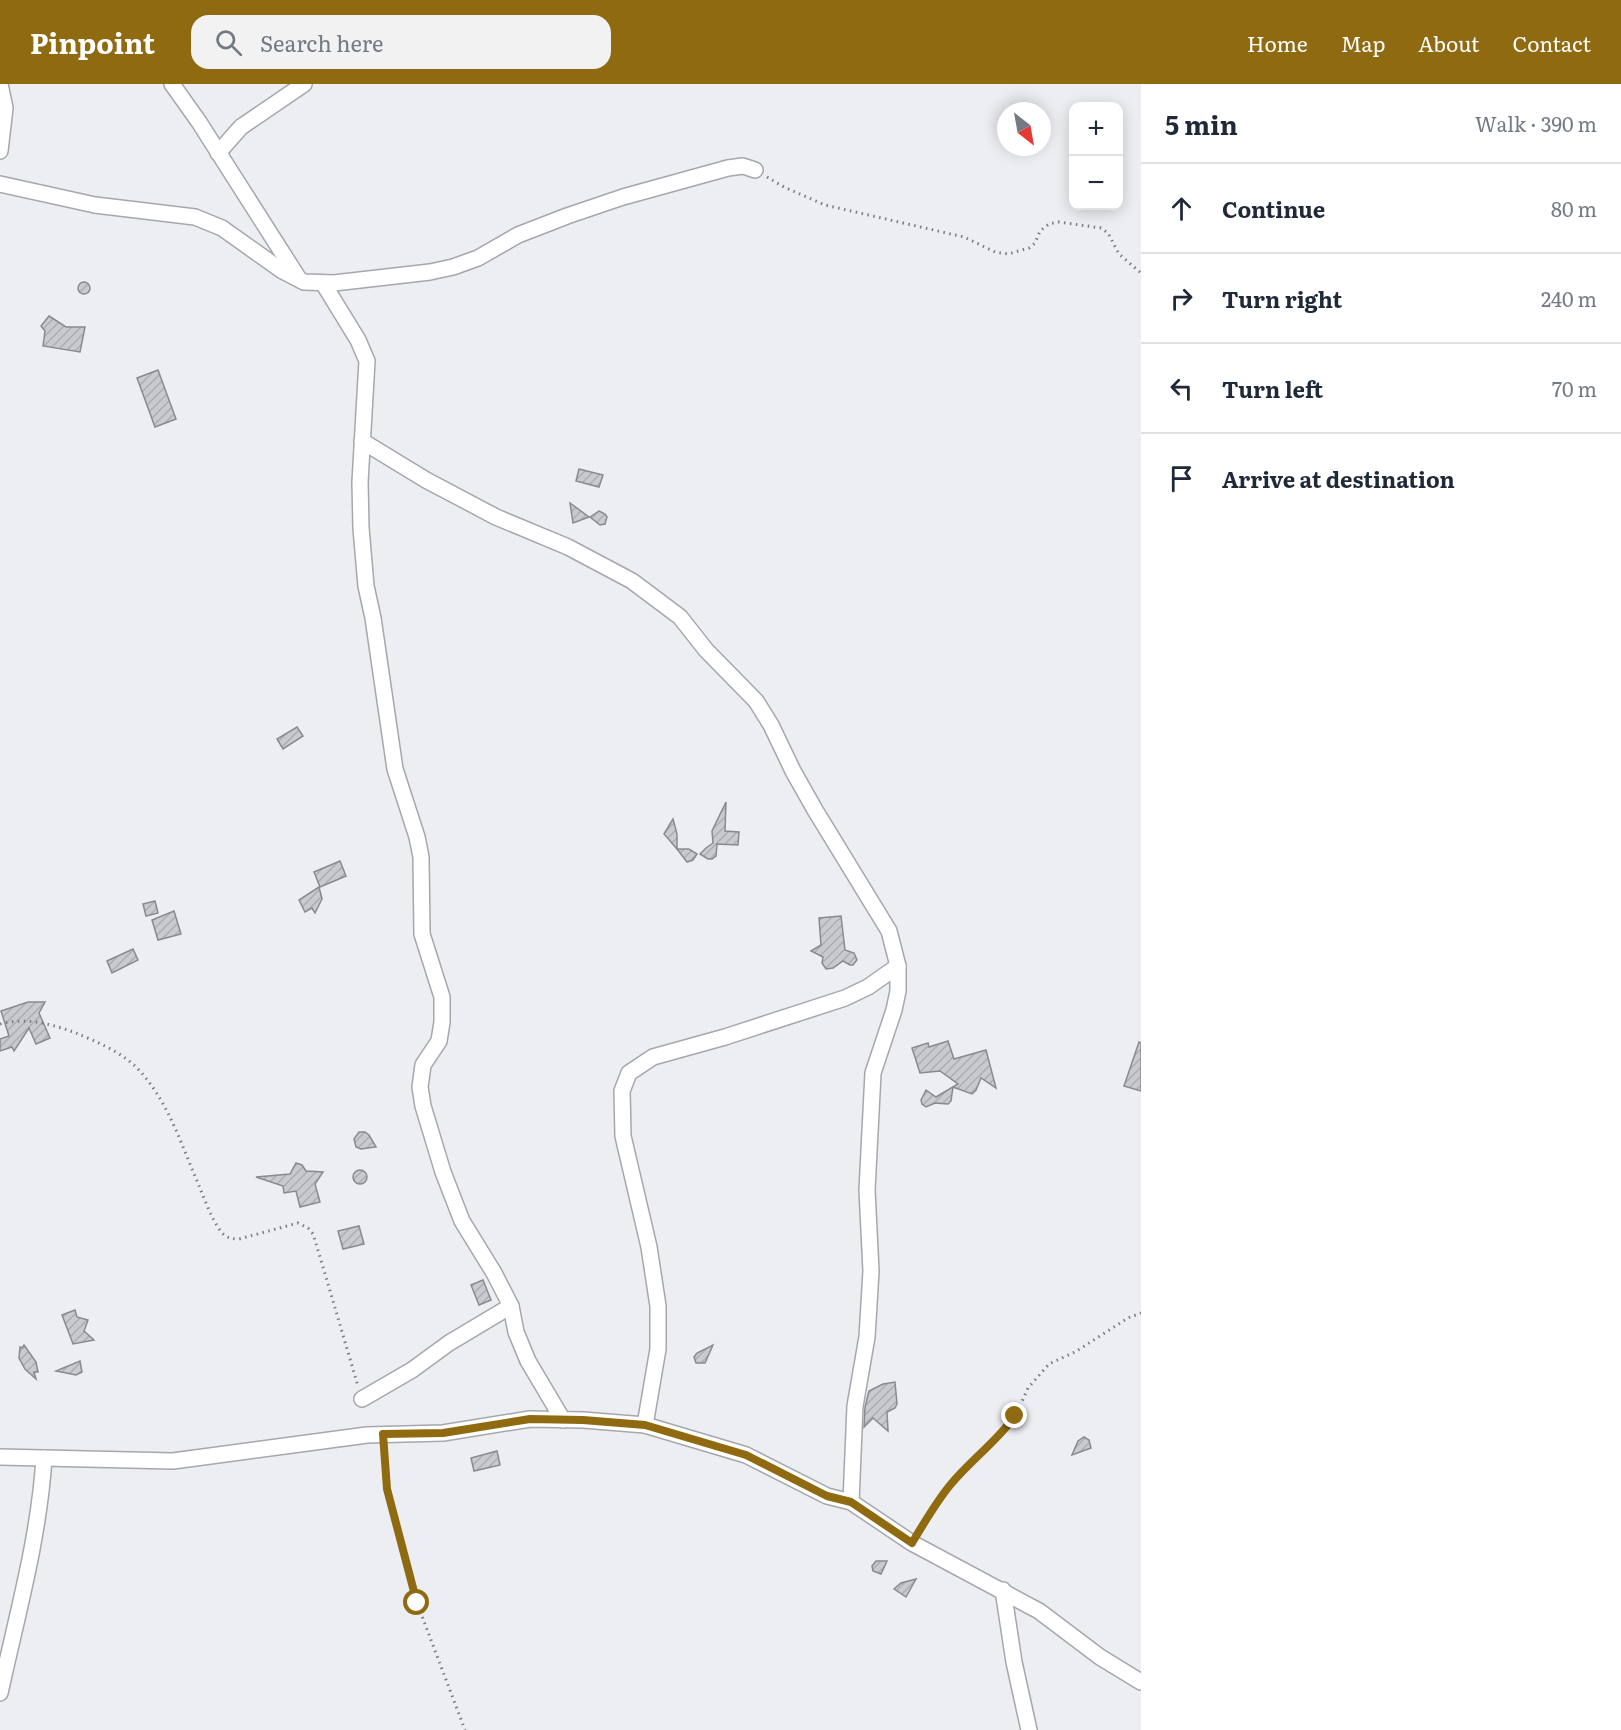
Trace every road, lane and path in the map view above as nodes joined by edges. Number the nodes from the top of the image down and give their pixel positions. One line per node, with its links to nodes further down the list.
1 (0, 84): 4 (street)
2 (172, 84): 5 (street)
3 (304, 84): 5 (street)
4 (0, 151)
5 (218, 153): 9 (street)
6 (755, 170): 8 (path); 10 (street)
7 (0, 184): 9 (street)
8 (1141, 273)
9 (299, 279): 10 (street)
10 (323, 283): 11 (street)
11 (362, 441): 12 (street); 14 (street)
12 (898, 966): 18 (street); 22 (street)
13 (0, 1024): 16 (path)
14 (511, 1306): 16 (street); 17 (street)
15 (1141, 1313): 23 (path)
16 (362, 1400)
17 (563, 1420): 18 (street); 19 (street)
18 (645, 1425): 22 (street)
19 (383, 1434): 21 (street); 27 (path)
20 (0, 1457): 21 (street)
21 (44, 1458): 26 (street)
22 (851, 1502): 23 (street)
23 (912, 1543): 24 (street)
24 (1003, 1590): 25 (street); 28 (street)
25 (1141, 1682)
26 (0, 1693)
27 (465, 1730)
28 (1029, 1730)

